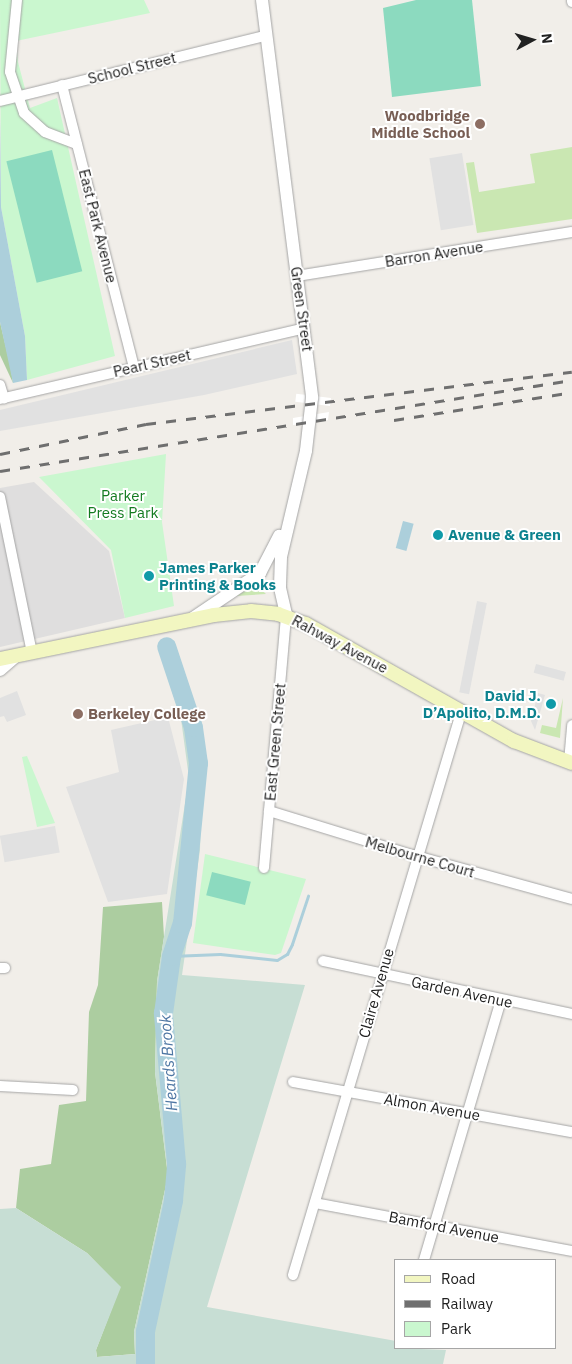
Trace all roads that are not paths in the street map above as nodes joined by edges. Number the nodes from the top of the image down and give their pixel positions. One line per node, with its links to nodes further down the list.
1 (17, 0): 5 (street)
2 (262, 0): 3 (street, Green Street)
3 (265, 36): 4 (street, School Street); 9 (street, Green Street)
4 (62, 85): 5 (street, School Street); 7 (street, East Park Avenue)
5 (17, 97): 6 (street, School Street); 7 (street)
6 (0, 101)
7 (77, 144): 11 (street, East Park Avenue)
8 (572, 232): 9 (street, Barron Avenue)
9 (297, 276): 10 (street, Green Street)
10 (304, 328): 11 (street, Pearl Street); 15 (street, Green Street)
11 (134, 368): 13 (street, Pearl Street)
12 (0, 385): 13 (street)
13 (2, 399)
14 (0, 496): 18 (street)
15 (290, 511): 16 (street, Green Street); 17 (street)
16 (286, 616): 17 (main road, Rahway Avenue); 22 (main road, Rahway Avenue); 25 (street, East Green Street)
17 (190, 620): 18 (main road, Rahway Avenue)
18 (32, 653): 19 (main road, Rahway Avenue)
19 (16, 656): 20 (main road, Rahway Avenue); 21 (street)
20 (0, 659)
21 (0, 670)
22 (461, 712): 24 (main road, Rahway Avenue); 26 (street, Claire Avenue)
23 (572, 725): 24 (street)
24 (571, 763)
25 (270, 811): 26 (street, Melbourne Court); 27 (street, East Green Street)
26 (416, 856): 28 (street, Melbourne Court); 30 (street, Claire Avenue)
27 (264, 868)
28 (572, 899)
29 (323, 961): 30 (street, Garden Avenue)
30 (382, 975): 31 (street, Garden Avenue); 36 (street, Claire Avenue)
31 (500, 1000): 32 (street, Garden Avenue); 37 (street)
32 (572, 1014)
33 (293, 1082): 36 (street, Almon Avenue)
34 (0, 1086): 35 (street)
35 (73, 1090)
36 (348, 1092): 37 (street, Almon Avenue); 39 (street, Claire Avenue)
37 (468, 1113): 38 (street, Almon Avenue); 40 (street)
38 (572, 1132)
39 (316, 1203): 40 (street, Bamford Avenue); 43 (street, Claire Avenue)
40 (435, 1225): 41 (street, Bamford Avenue); 42 (street)
41 (572, 1251)
42 (424, 1259)
43 (293, 1275)

